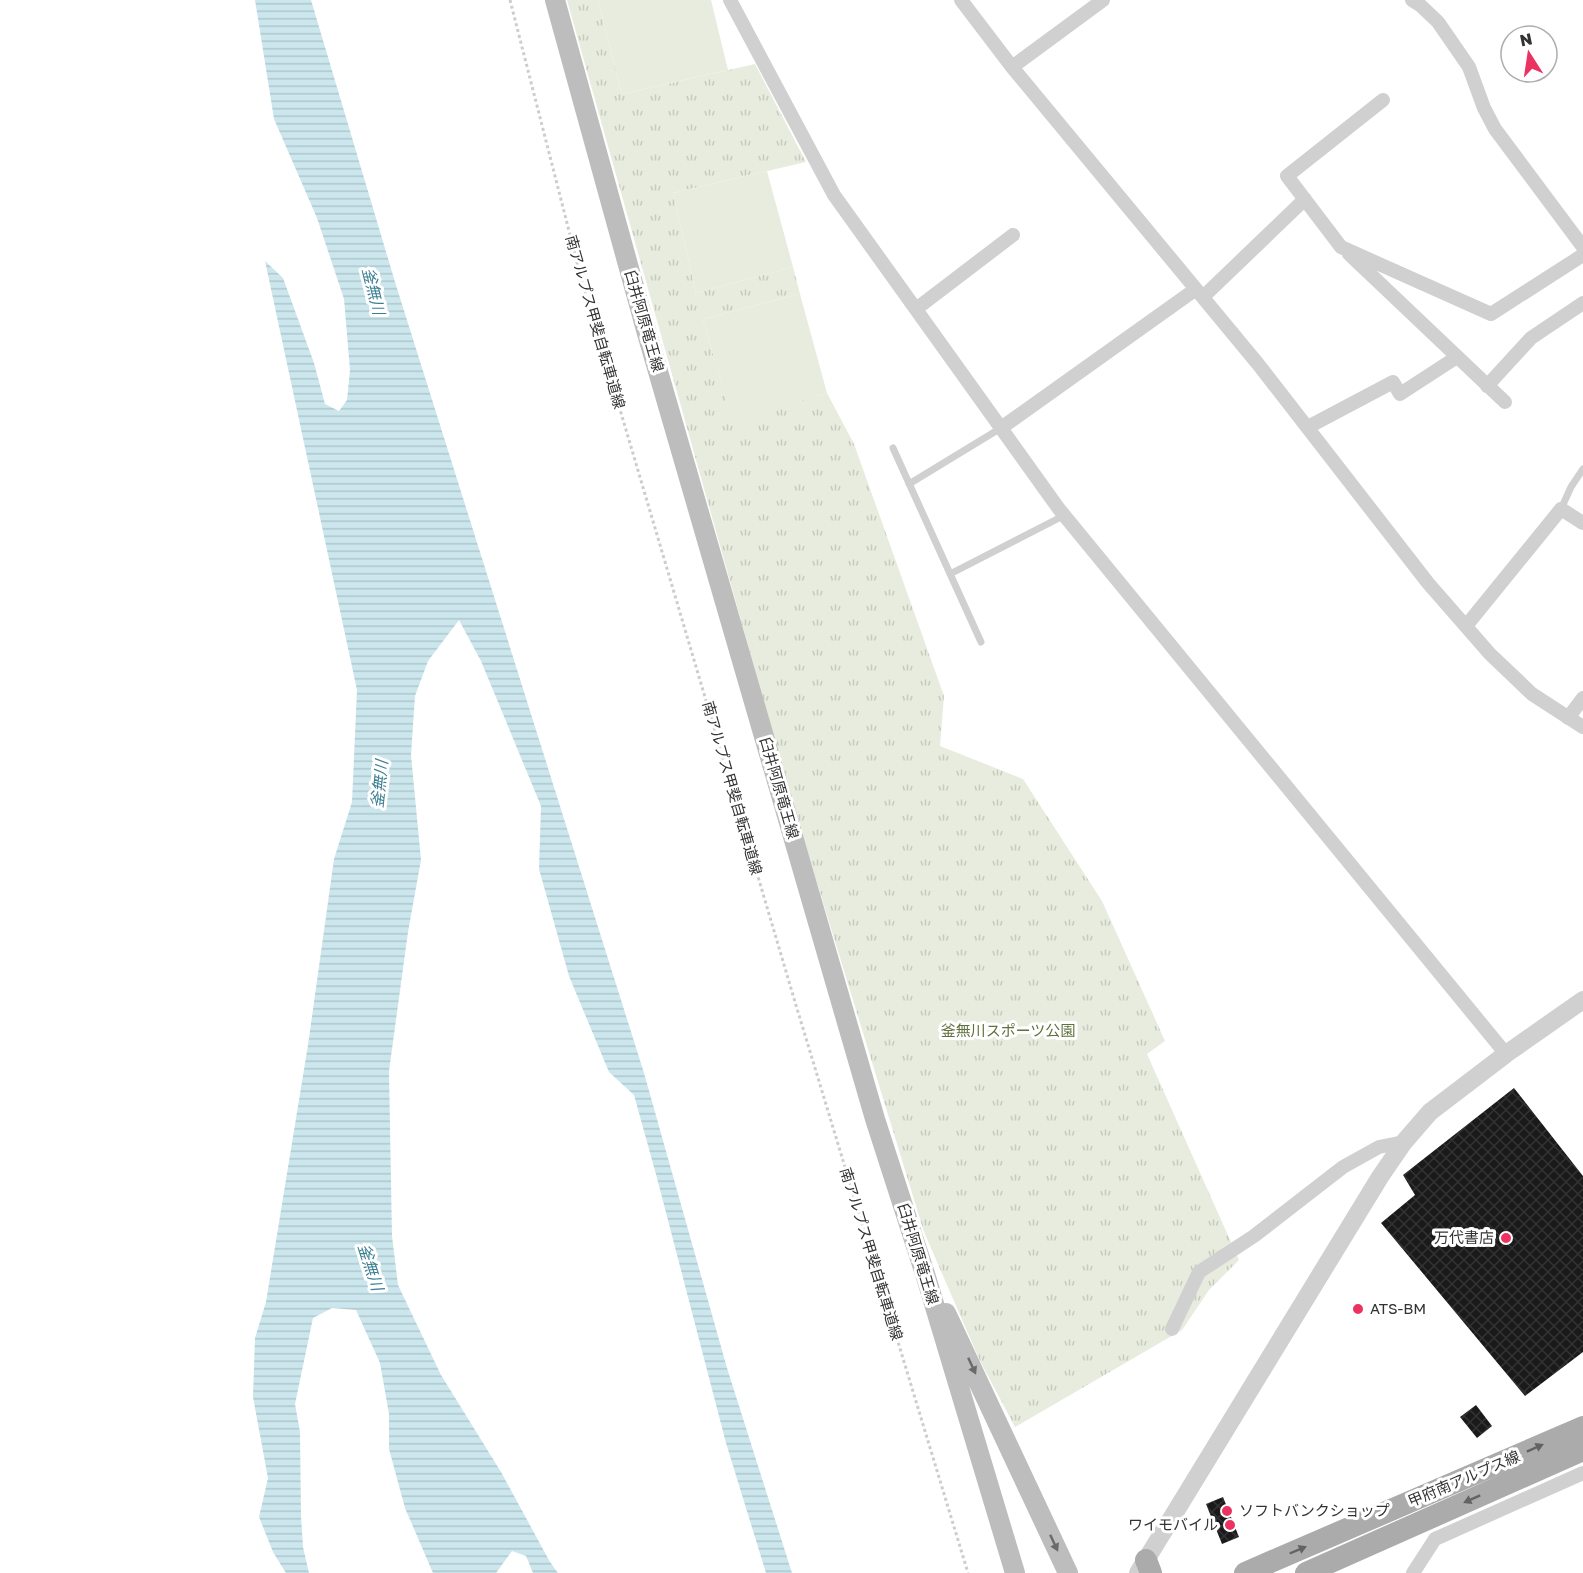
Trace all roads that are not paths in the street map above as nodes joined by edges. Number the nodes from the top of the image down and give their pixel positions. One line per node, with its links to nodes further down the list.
1 (555, 0): 37 (main road, 臼井阿原竜王線)
2 (730, 0): 16 (street)
3 (961, 0): 7 (street)
4 (1103, 0): 7 (street)
5 (1412, 0): 6 (street)
6 (1432, 6): 12 (street)
7 (1012, 67): 14 (street)
8 (1383, 100): 9 (street)
9 (1305, 200): 11 (street); 14 (street)
10 (1013, 235): 16 (street)
11 (1341, 247): 13 (street); 17 (street)
12 (1583, 247)
13 (1583, 255)
14 (1199, 293): 20 (street); 21 (street)
15 (1583, 303): 18 (street)
16 (916, 309): 20 (street)
17 (1457, 357): 18 (street); 21 (street)
18 (1488, 386): 19 (street)
19 (1505, 402)
20 (1001, 428): 24 (lane); 26 (street)
21 (1308, 428): 29 (street)
22 (893, 448): 24 (lane)
23 (1583, 469): 25 (lane)
24 (909, 484): 28 (lane)
25 (1561, 509): 27 (street); 29 (street)
26 (1065, 516): 28 (lane); 35 (street)
27 (1583, 523)
28 (950, 574): 30 (lane)
29 (1466, 626): 32 (street)
30 (981, 642)
31 (1583, 698): 32 (street)
32 (1568, 718): 33 (street)
33 (1583, 727)
34 (1583, 1000): 35 (street)
35 (1506, 1054): 36 (street)
36 (1404, 1142): 38 (street); 42 (street)
37 (926, 1277): 43 (main road, 臼井阿原竜王線); 44 (main road, one-way to 44)
38 (1172, 1329)
39 (1583, 1427): 45 (main road, 甲府南アルプス線, one-way to 39)
40 (1583, 1450): 46 (main road, 甲府南アルプス線, one-way to 46)
41 (1583, 1473): 47 (street)
42 (1145, 1569)
43 (1015, 1573)
44 (1068, 1573)
45 (1245, 1573)
46 (1306, 1573)
47 (1413, 1573)

